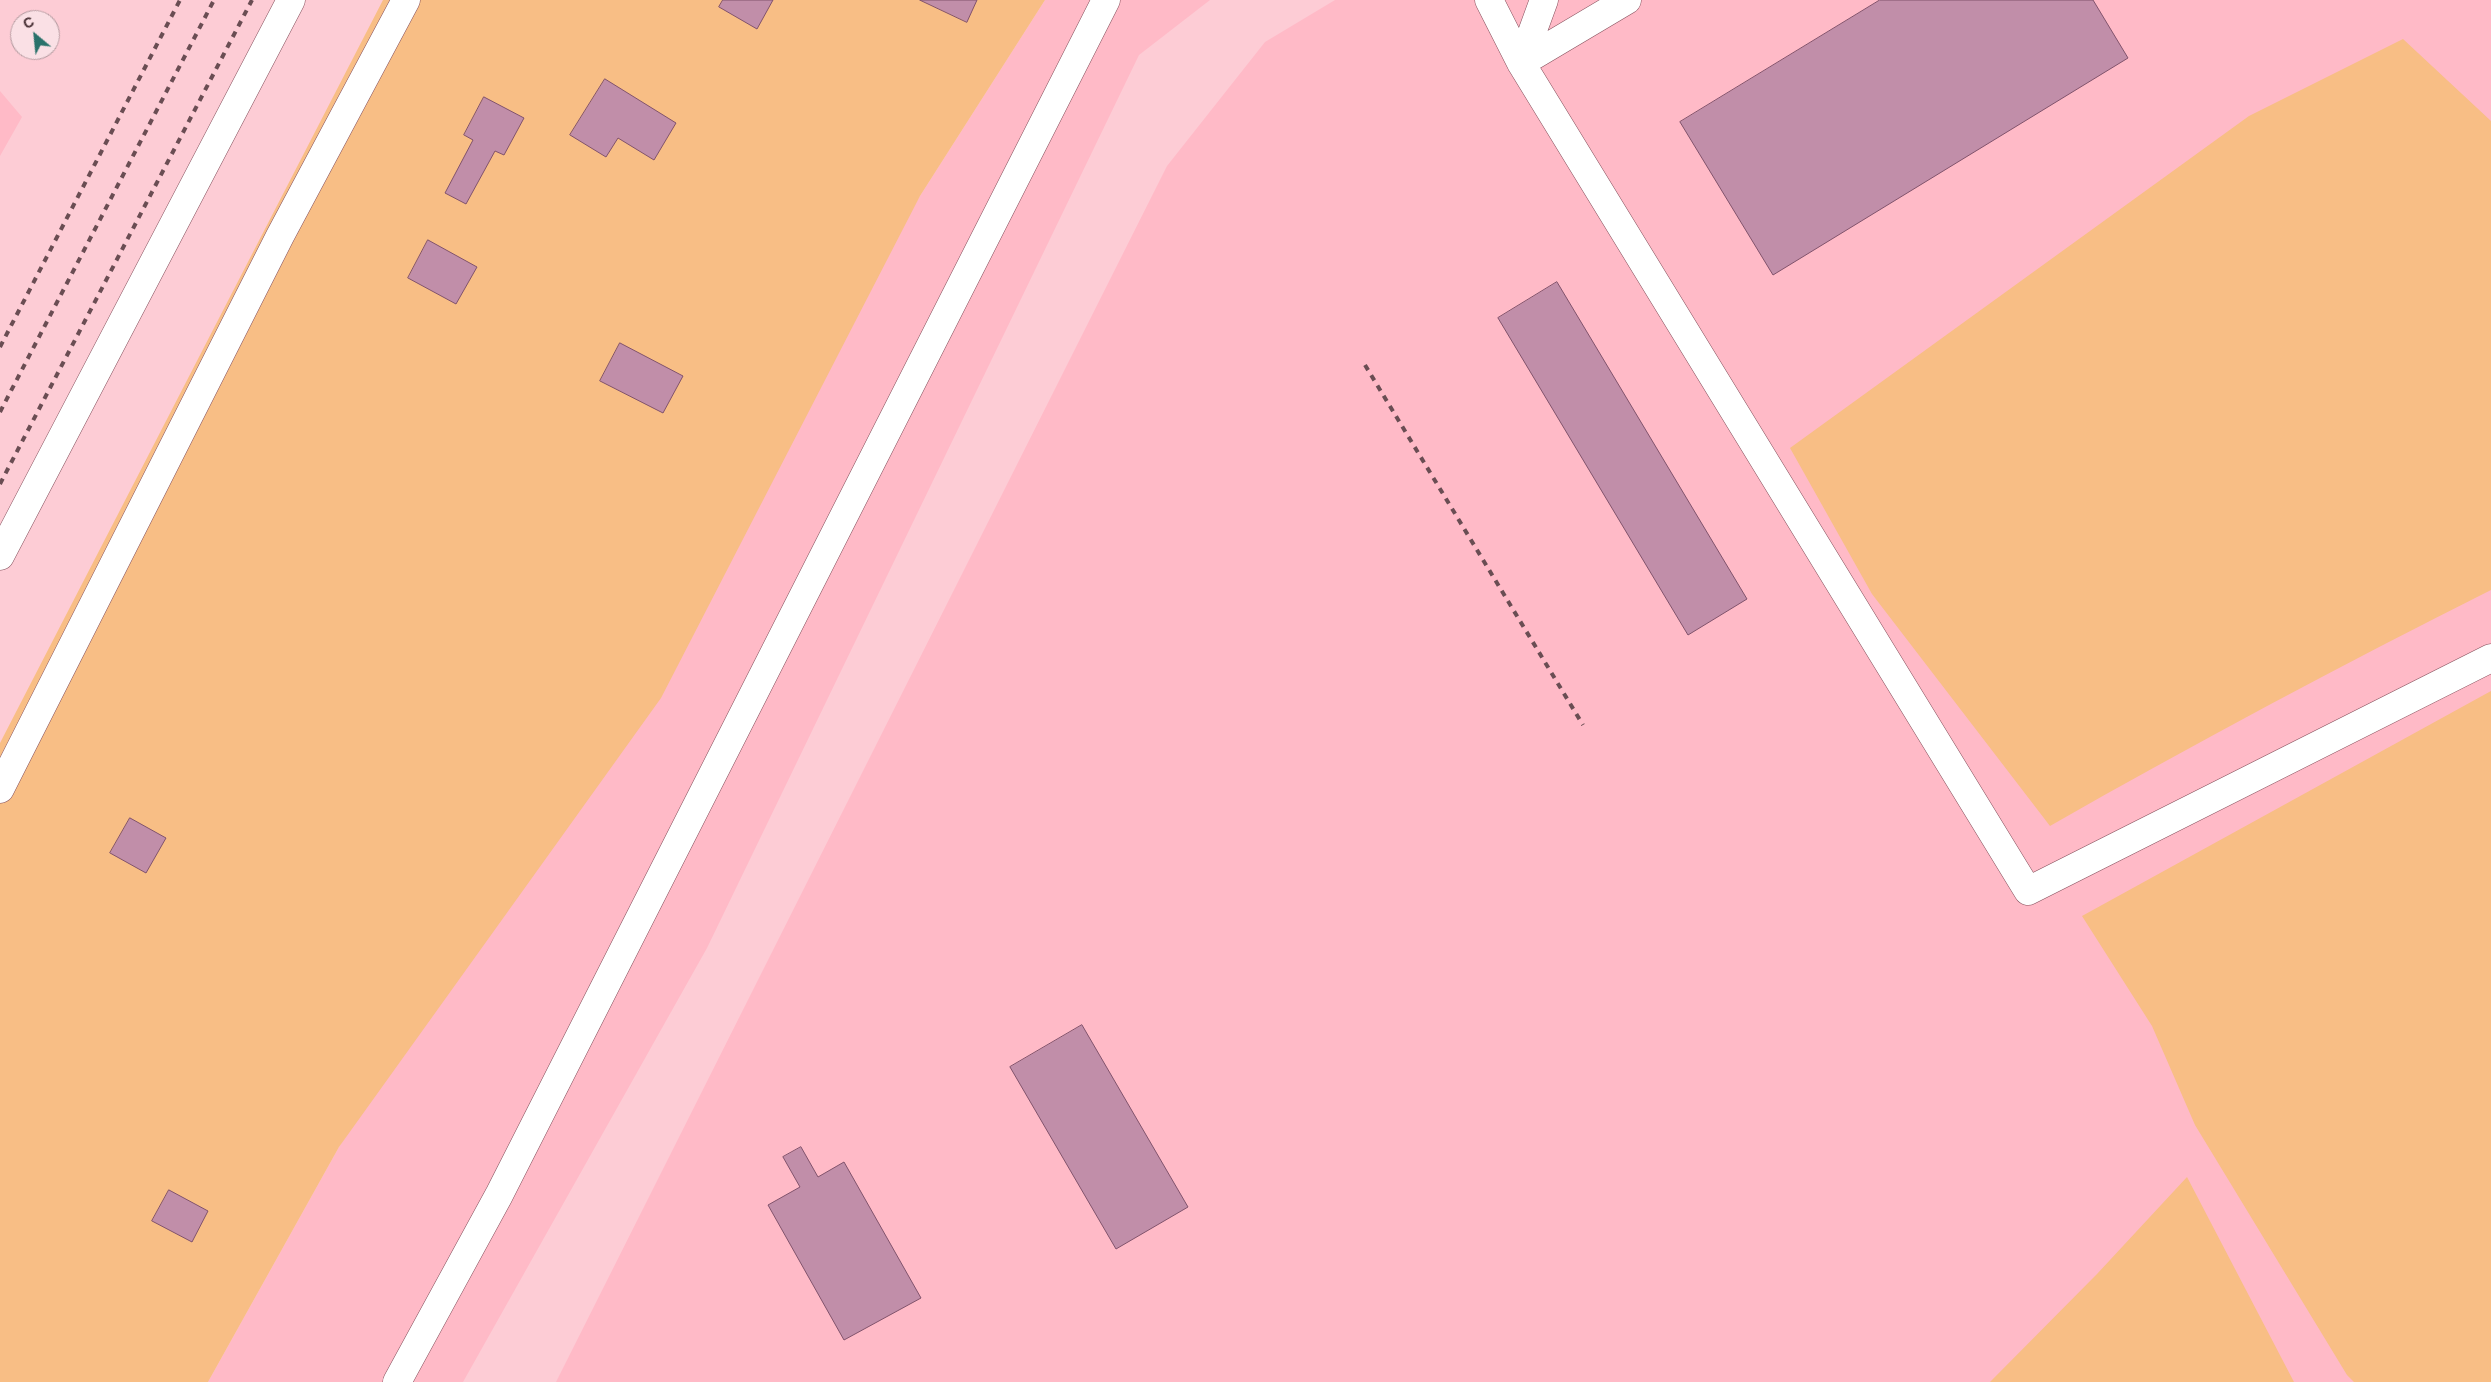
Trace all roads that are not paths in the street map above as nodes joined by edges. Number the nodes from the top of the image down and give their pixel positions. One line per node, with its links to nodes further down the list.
1 (291, 0): 8 (street)
2 (406, 0): 10 (street)
3 (1106, 0): 11 (street)
4 (1489, 0): 7 (street)
5 (1544, 0): 7 (street)
6 (1627, 0): 7 (street)
7 (1521, 63): 9 (street)
8 (0, 556)
9 (2491, 658)
10 (0, 789)
11 (397, 1382)

